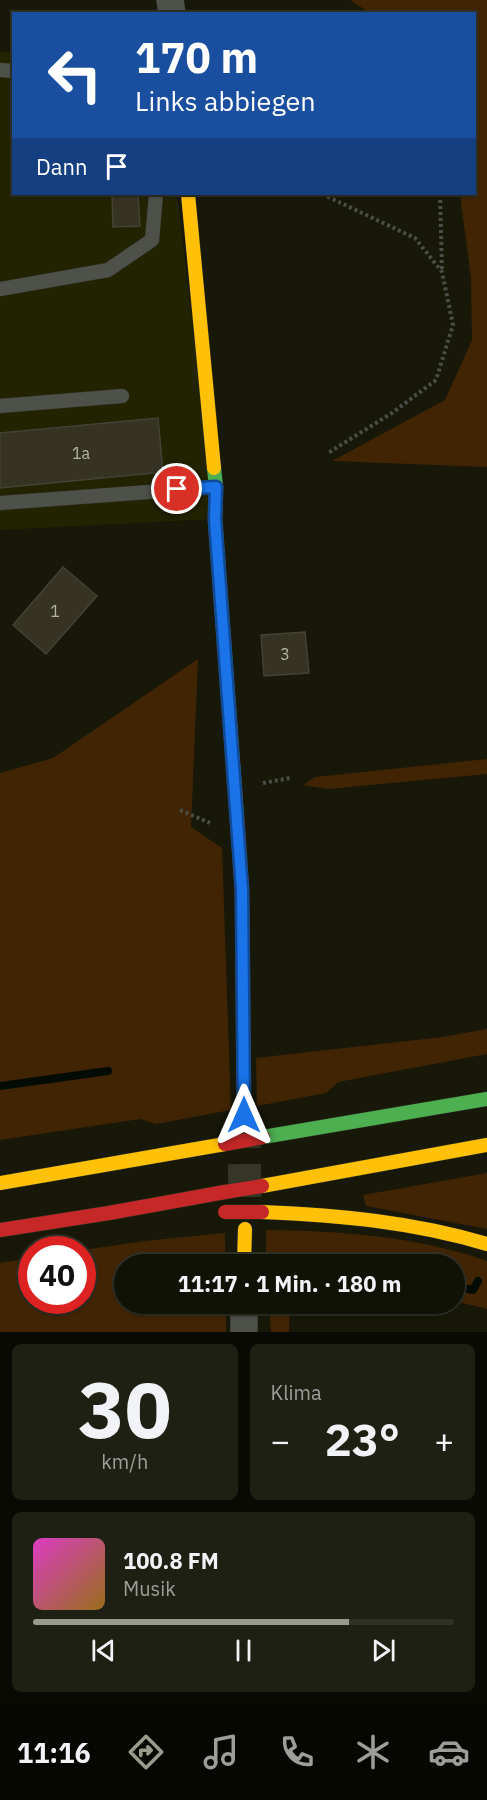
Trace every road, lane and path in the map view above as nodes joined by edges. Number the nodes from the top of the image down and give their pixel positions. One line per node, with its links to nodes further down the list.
1 (156, 195): 6 (lane)
2 (188, 195): 10 (main road)
3 (324, 195): 5 (path)
4 (440, 195): 5 (path)
5 (442, 272): 9 (path)
6 (0, 289)
7 (122, 396): 8 (lane)
8 (0, 406)
9 (328, 453)
10 (216, 487): 11 (lane); 13 (main road)
11 (0, 503)
12 (487, 1099): 15 (main road, bridge)
13 (244, 1115)
14 (487, 1145): 18 (main road, bridge)
15 (0, 1183)
16 (219, 1212): 21 (main road, bridge)
17 (190, 1213): 18 (main road)
18 (109, 1214): 20 (main road)
19 (245, 1229): 22 (main road)
20 (0, 1230)
21 (487, 1244)
22 (244, 1254)
23 (244, 1314): 24 (street)
24 (244, 1332)

